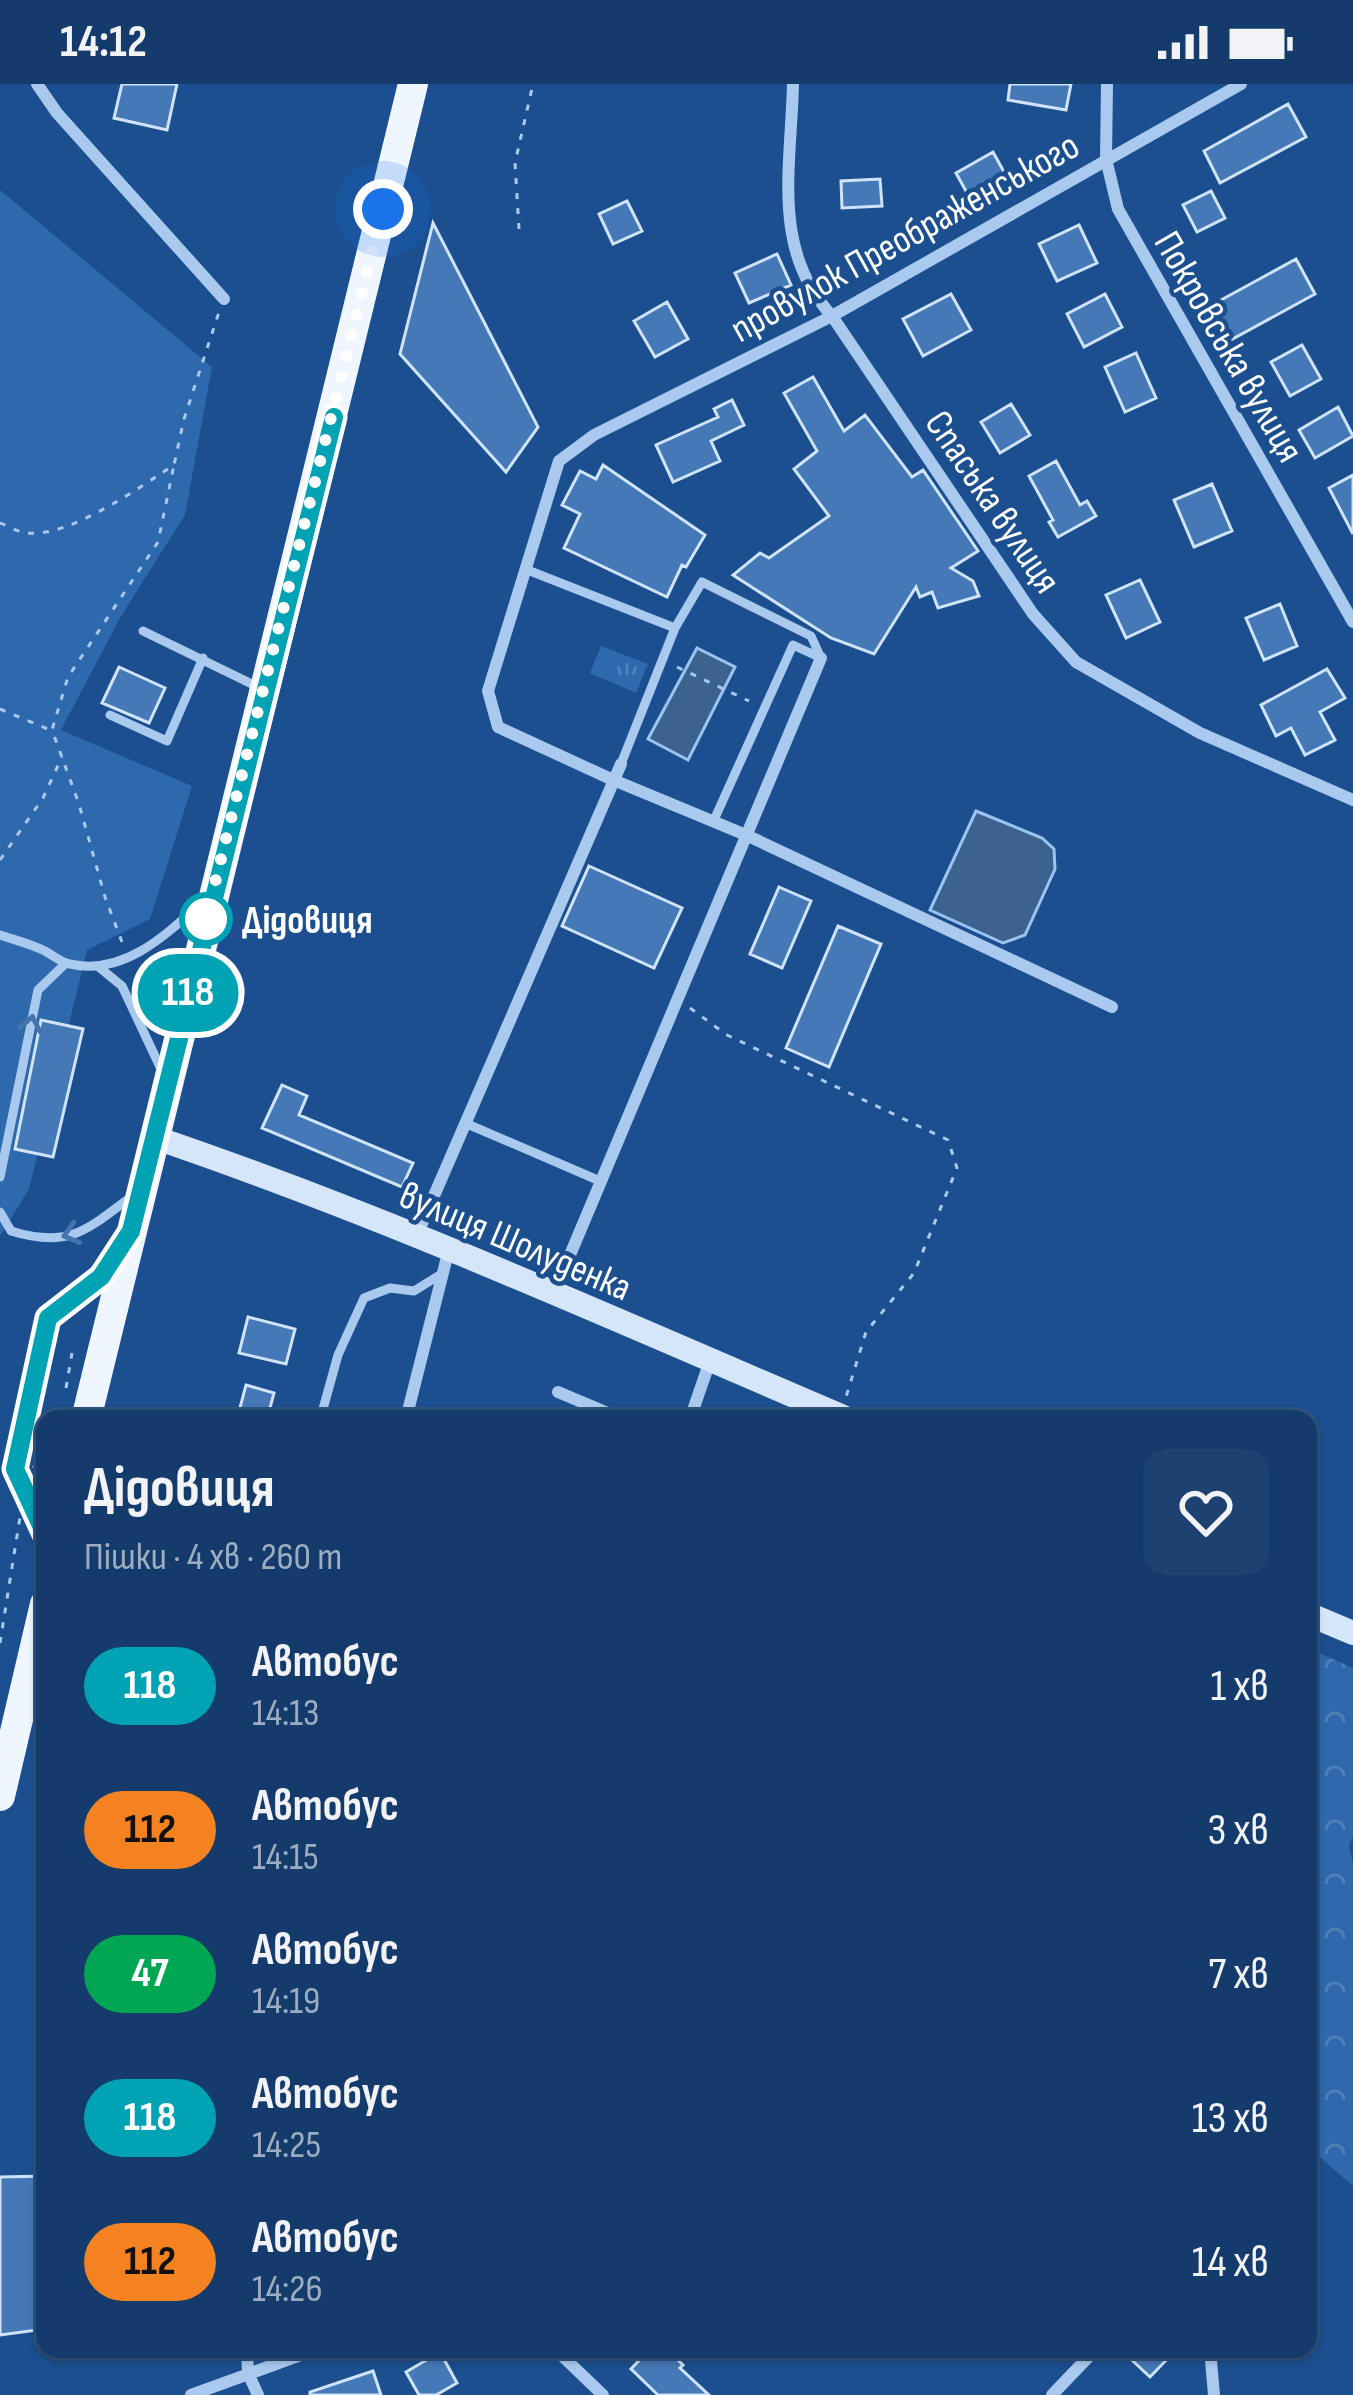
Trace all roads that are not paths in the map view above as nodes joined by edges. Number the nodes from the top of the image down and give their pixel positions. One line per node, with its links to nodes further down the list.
1 (37, 84): 7 (street)
2 (412, 84): 15 (main road)
3 (793, 84): 8 (street, Спаська вулиця)
4 (1107, 84): 6 (street, Покровська вулиця)
5 (1241, 84): 6 (street, провулок Преображенського)
6 (1106, 159): 8 (street, провулок Преображенського); 10 (street, Покровська вулиця)
7 (224, 299)
8 (832, 316): 9 (street, провулок Преображенського); 19 (street, Спаська вулиця)
9 (523, 568): 11 (lane); 18 (street, провулок Преображенського)
10 (1353, 622)
11 (675, 628): 14 (lane); 17 (lane)
12 (143, 631): 13 (lane)
13 (203, 658): 15 (lane); 16 (lane)
14 (821, 658): 20 (lane); 21 (street)
15 (265, 691): 22 (main road)
16 (110, 716)
17 (621, 764): 18 (street)
18 (611, 779): 20 (street, провулок Преображенського); 28 (street)
19 (1353, 800)
20 (714, 820): 21 (street, провулок Преображенського)
21 (746, 835): 26 (street, провулок Преображенського); 31 (street)
22 (213, 893): 25 (lane); 27 (main road)
23 (0, 935): 24 (lane)
24 (65, 964): 25 (lane); 30 (lane, one-way to 24)
25 (100, 968): 27 (lane)
26 (1112, 1007)
27 (167, 1081): 29 (main road)
28 (465, 1123): 31 (lane); 35 (street)
29 (153, 1137): 32 (main road); 35 (main road, вулиця Шолуденка)
30 (0, 1177)
31 (600, 1181): 37 (street)
32 (141, 1189): 33 (lane, one-way to 33); 34 (main road)
33 (0, 1212)
34 (131, 1231): 40 (main road); 46 (lane)
35 (416, 1236): 36 (main road, вулиця Шолуденка)
36 (446, 1261): 37 (main road, вулиця Шолуденка); 41 (lane); 42 (street)
37 (553, 1294): 38 (main road, вулиця Шолуденка)
38 (710, 1360): 44 (street); 45 (main road, вулиця Шолуденка)
39 (558, 1392): 43 (street)
40 (75, 1408)
41 (323, 1409)
42 (408, 1410)
43 (601, 1410)
44 (693, 1410)
45 (828, 1410)
46 (36, 1513)
47 (1317, 1618): 48 (main road)
48 (1353, 1633)
49 (35, 1689): 50 (main road)
50 (0, 1796)
51 (248, 2358): 56 (street)
52 (290, 2358): 56 (street)
53 (564, 2358): 59 (street)
54 (1087, 2358): 60 (street)
55 (1211, 2358): 61 (street)
56 (248, 2372): 57 (street); 58 (street)
57 (190, 2395)
58 (258, 2395)
59 (603, 2395)
60 (1052, 2395)
61 (1214, 2395)

